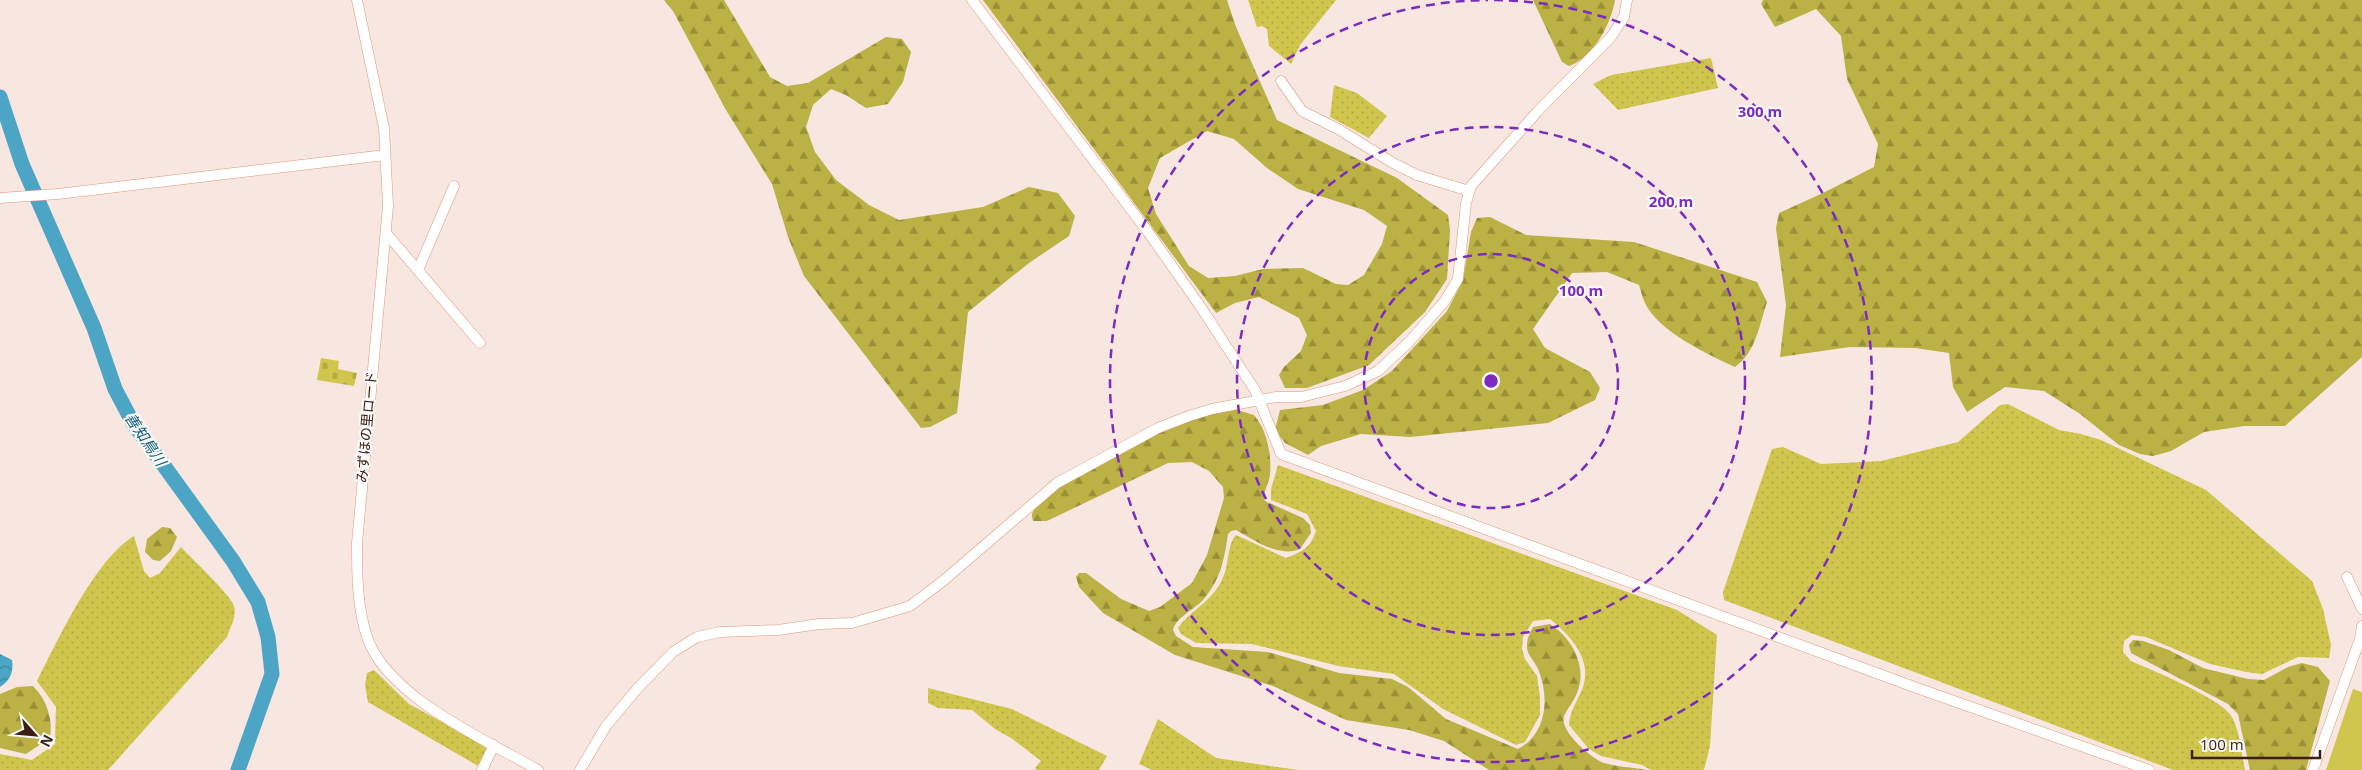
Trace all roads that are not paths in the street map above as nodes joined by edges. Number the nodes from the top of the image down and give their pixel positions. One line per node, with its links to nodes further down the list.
1 (356, 0): 5 (street, みずほの里ロード)
2 (972, 0): 12 (street)
3 (1627, 0): 7 (street)
4 (1281, 81): 7 (street)
5 (385, 155): 8 (street); 9 (street, みずほの里ロード)
6 (454, 186): 10 (street)
7 (1469, 191): 12 (street)
8 (0, 198)
9 (386, 233): 10 (street); 16 (street, みずほの里ロード)
10 (418, 270): 11 (street)
11 (480, 343)
12 (1260, 400): 19 (street); 20 (street)
13 (2347, 577): 14 (street)
14 (2362, 609)
15 (2362, 626): 21 (street)
16 (494, 745): 17 (street); 18 (street, みずほの里ロード)
17 (482, 770)
18 (538, 770)
19 (580, 770)
20 (2150, 770)
21 (2312, 770)

